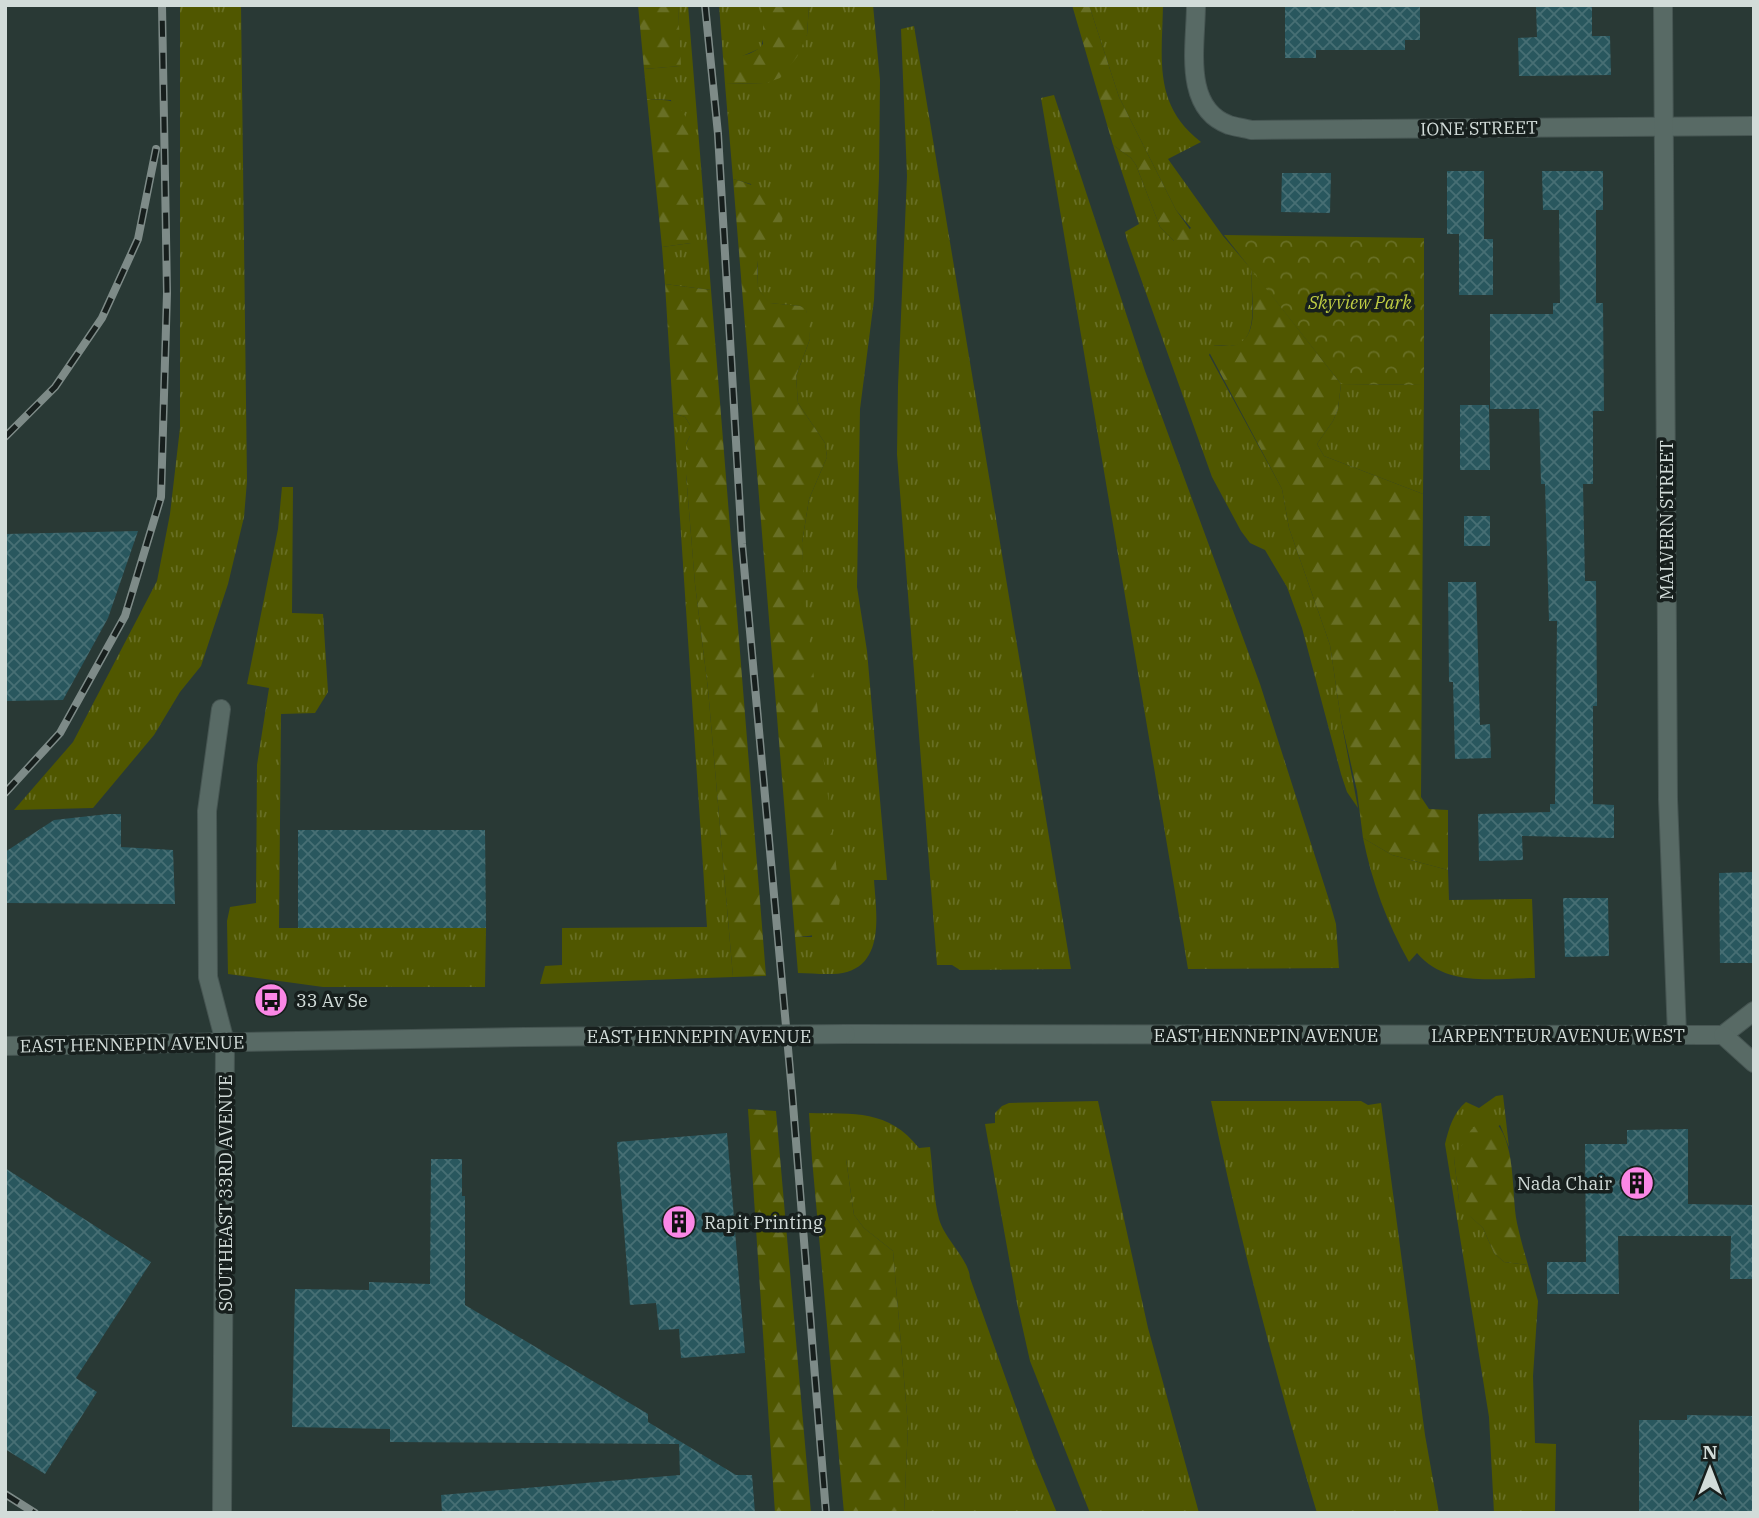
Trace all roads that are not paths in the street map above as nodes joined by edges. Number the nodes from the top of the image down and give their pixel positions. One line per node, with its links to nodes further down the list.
1 (1196, 5): 3 (street, IONE STREET)
2 (1663, 5): 3 (street, MALVERN STREET)
3 (1663, 126): 4 (street, IONE STREET); 8 (street, MALVERN STREET)
4 (1754, 126)
5 (221, 709): 10 (street, SOUTHEAST 33RD AVENUE)
6 (1754, 1011): 9 (street)
7 (1393, 1034): 8 (street, LARPENTEUR AVENUE WEST); 10 (street, EAST HENNEPIN AVENUE, bridge)
8 (1677, 1035): 9 (street, LARPENTEUR AVENUE WEST)
9 (1723, 1035): 12 (street)
10 (225, 1042): 11 (street, EAST HENNEPIN AVENUE); 13 (street, SOUTHEAST 33RD AVENUE)
11 (5, 1046)
12 (1754, 1063)
13 (222, 1513)

